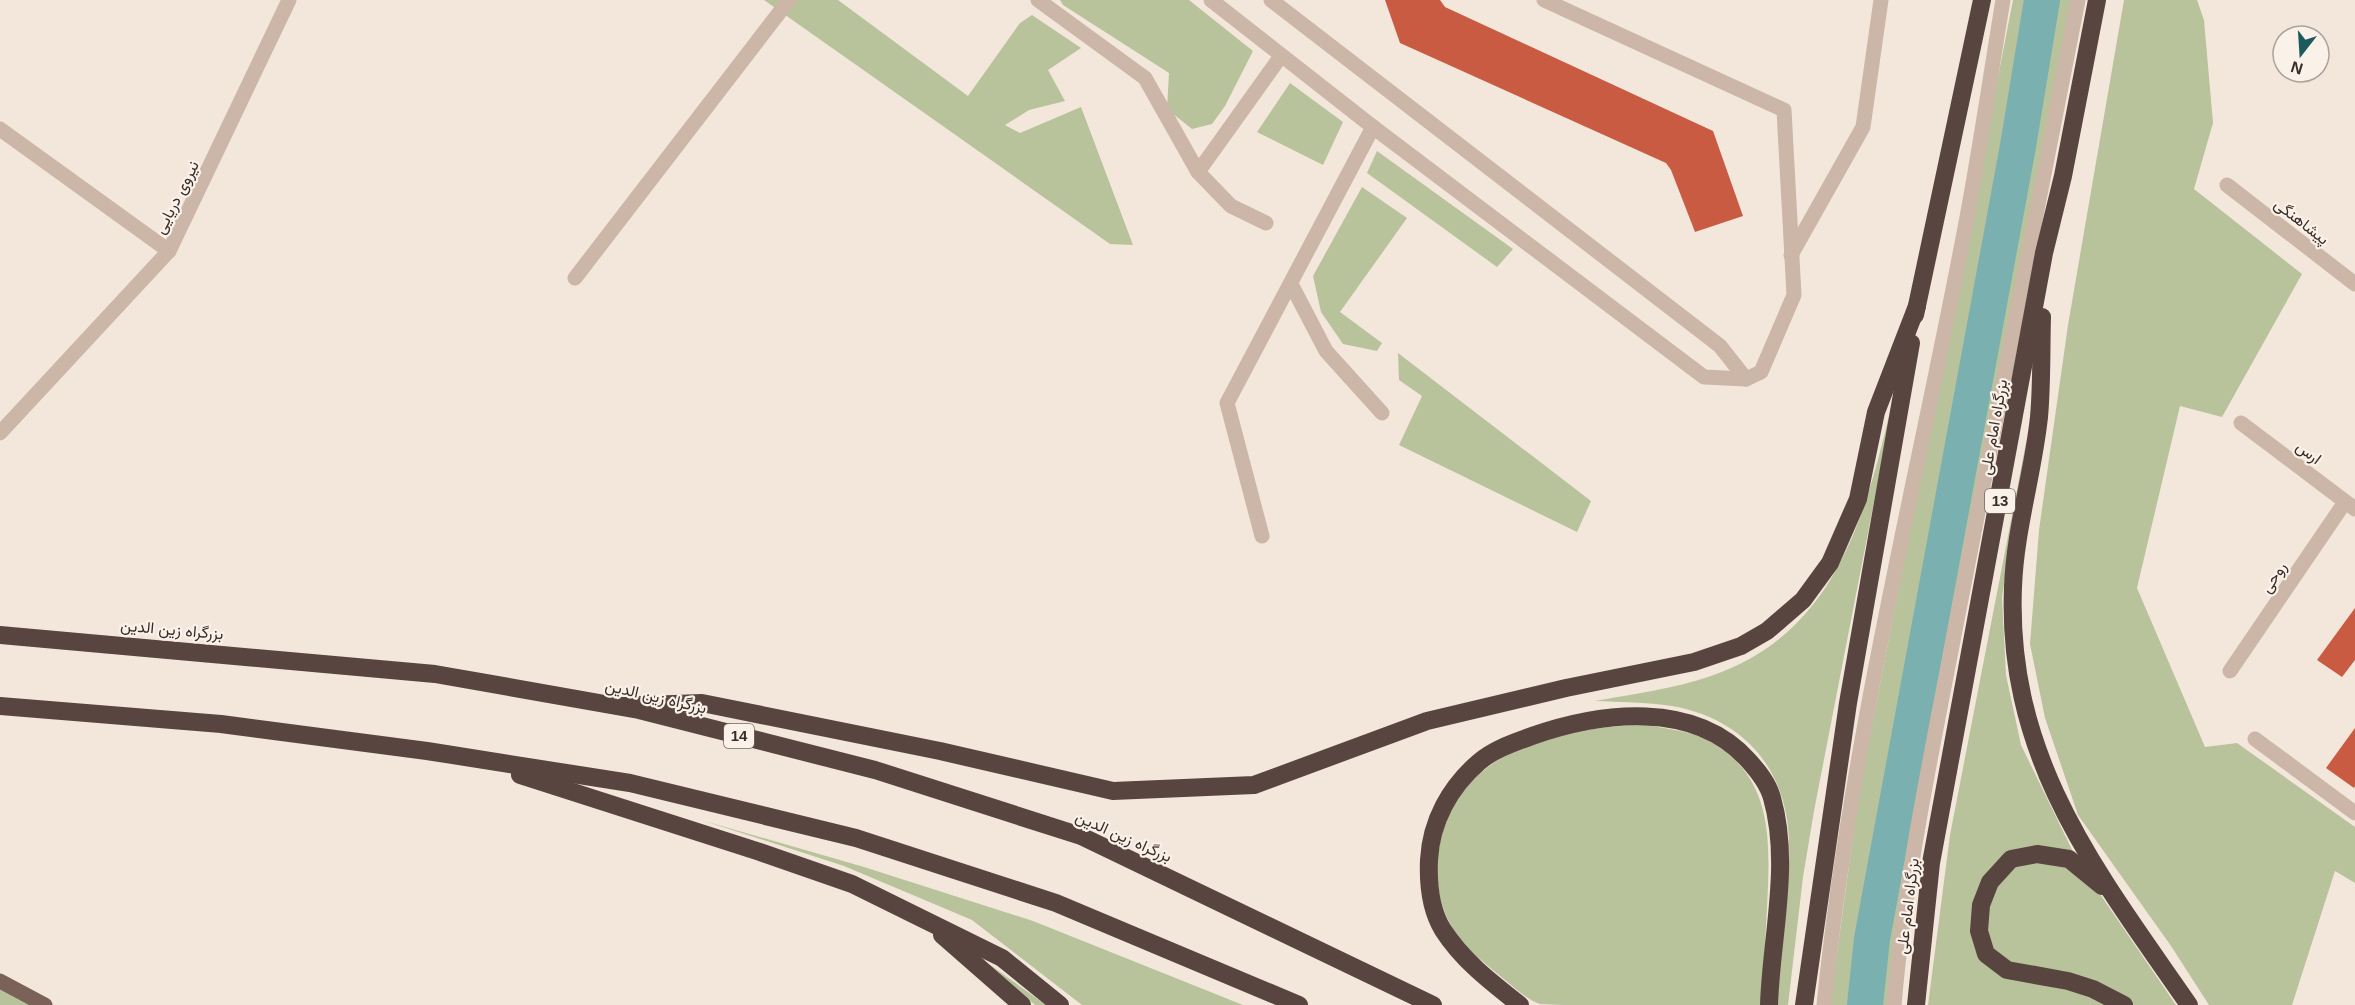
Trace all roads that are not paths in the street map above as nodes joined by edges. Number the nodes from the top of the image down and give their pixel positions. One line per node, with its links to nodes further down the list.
1 (289, 0): 18 (street, نیروی دریایی)
2 (789, 0): 21 (street)
3 (1038, 0): 15 (street)
4 (1210, 0): 12 (street)
5 (1271, 0): 25 (street)
6 (1544, 0): 20 (street)
7 (1881, 0): 20 (street)
8 (1982, 0): 24 (highway)
9 (2003, 0): 49 (street)
10 (2078, 0): 50 (street)
11 (2097, 0): 19 (highway, بزرگراه امام علی / 13)
12 (1281, 56): 13 (street); 15 (street)
13 (1373, 127): 22 (street); 25 (street)
14 (0, 129): 18 (street)
15 (1198, 172): 17 (street)
16 (2227, 185): 23 (street, پیشاهنگی)
17 (1266, 223)
18 (169, 251): 28 (street, نیروی دریایی)
19 (2044, 253): 38 (highway); 51 (highway, بزرگراه امام علی / 13)
20 (1791, 255): 25 (street)
21 (575, 278)
22 (1291, 284): 26 (street); 30 (street)
23 (2355, 284)
24 (1917, 306): 34 (highway); 48 (highway)
25 (1746, 379)
26 (1382, 412)
27 (2241, 423): 29 (street, ارس)
28 (0, 433)
29 (2350, 506): 32 (street, روحی)
30 (1262, 536)
31 (0, 635): 34 (highway, بزرگراه زین الدین / 14)
32 (2229, 671)
33 (0, 706): 36 (highway)
34 (618, 706): 45 (highway, بزرگراه زین الدین / 14)
35 (2255, 739): 37 (street)
36 (460, 757): 39 (highway); 44 (highway)
37 (2355, 813)
38 (2113, 895): 52 (highway); 53 (highway)
39 (925, 919): 42 (highway); 43 (highway)
40 (0, 981): 41 (main road)
41 (45, 1005)
42 (1022, 1005)
43 (1060, 1005)
44 (1299, 1005)
45 (1433, 1005)
46 (1520, 1005): 47 (highway)
47 (1769, 1005)
48 (1803, 1005)
49 (1824, 1005)
50 (1894, 1005)
51 (1916, 1005)
52 (2124, 1005)
53 (2189, 1005)

